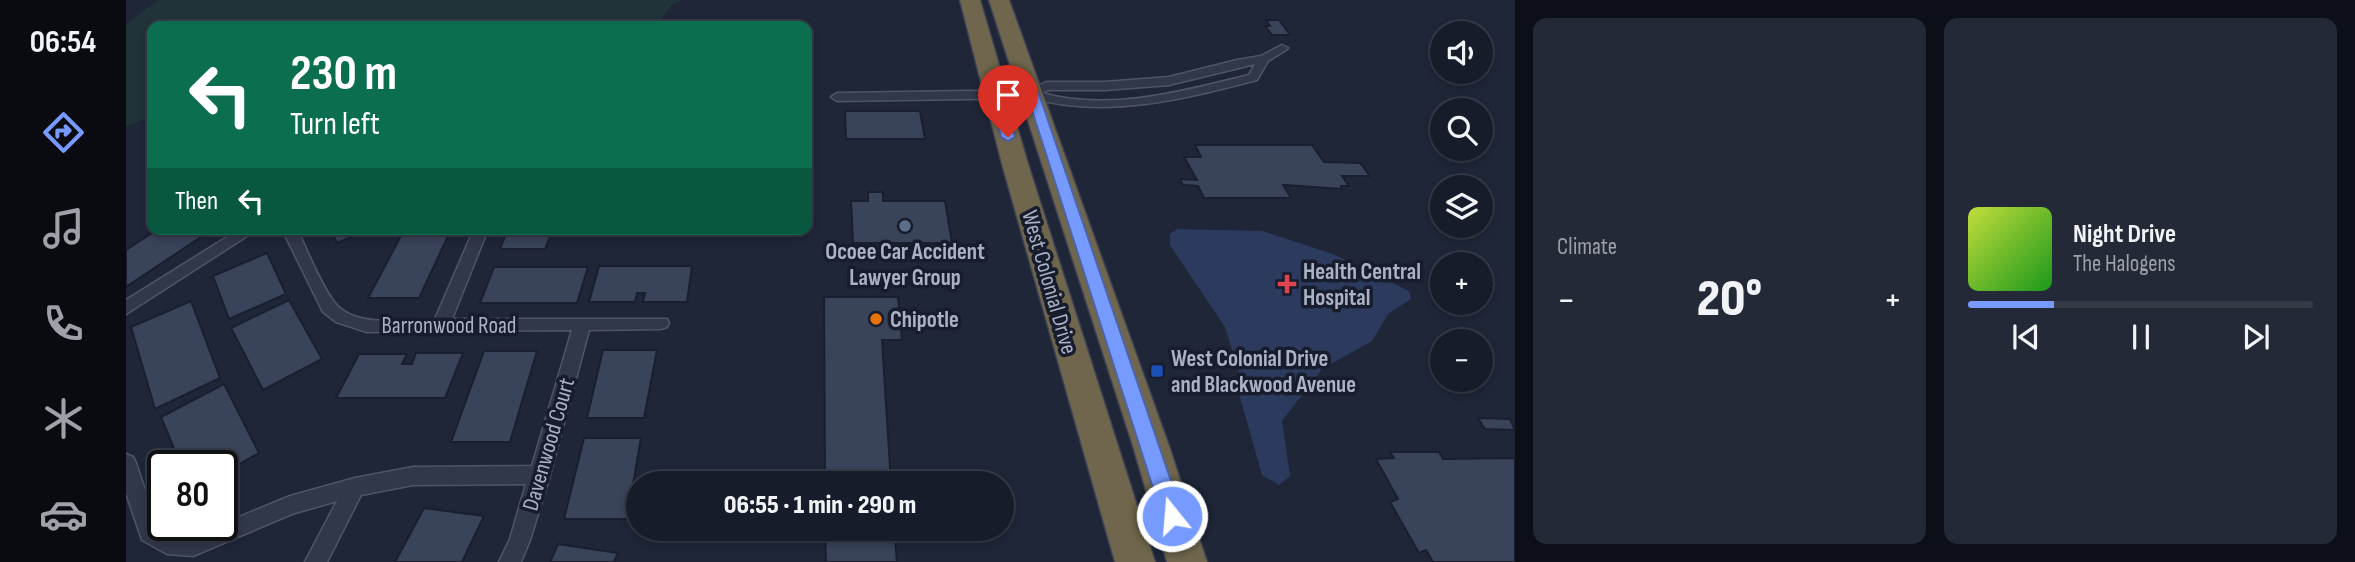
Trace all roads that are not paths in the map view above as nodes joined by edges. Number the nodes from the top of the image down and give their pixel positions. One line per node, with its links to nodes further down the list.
1 (970, 0): 5 (highway, West Colonial Drive)
2 (999, 0): 6 (highway, West Colonial Drive)
3 (1282, 48): 4 (street)
4 (1264, 59): 6 (street); 6 (street)
5 (996, 94): 6 (street); 7 (street); 20 (highway, West Colonial Drive)
6 (1032, 94): 21 (highway, West Colonial Drive)
7 (837, 97)
8 (242, 235): 11 (street)
9 (292, 235): 14 (street, Barronwood Road)
10 (478, 235): 14 (street)
11 (126, 308)
12 (661, 323): 13 (street, Barronwood Road)
13 (582, 324): 14 (street, Barronwood Road); 16 (street, Davenwood Court)
14 (441, 325)
15 (126, 463): 17 (street)
16 (540, 475): 17 (street); 19 (street, Davenwood Court)
17 (355, 487): 18 (street)
18 (316, 562)
19 (510, 562)
20 (1135, 562)
21 (1187, 562)

